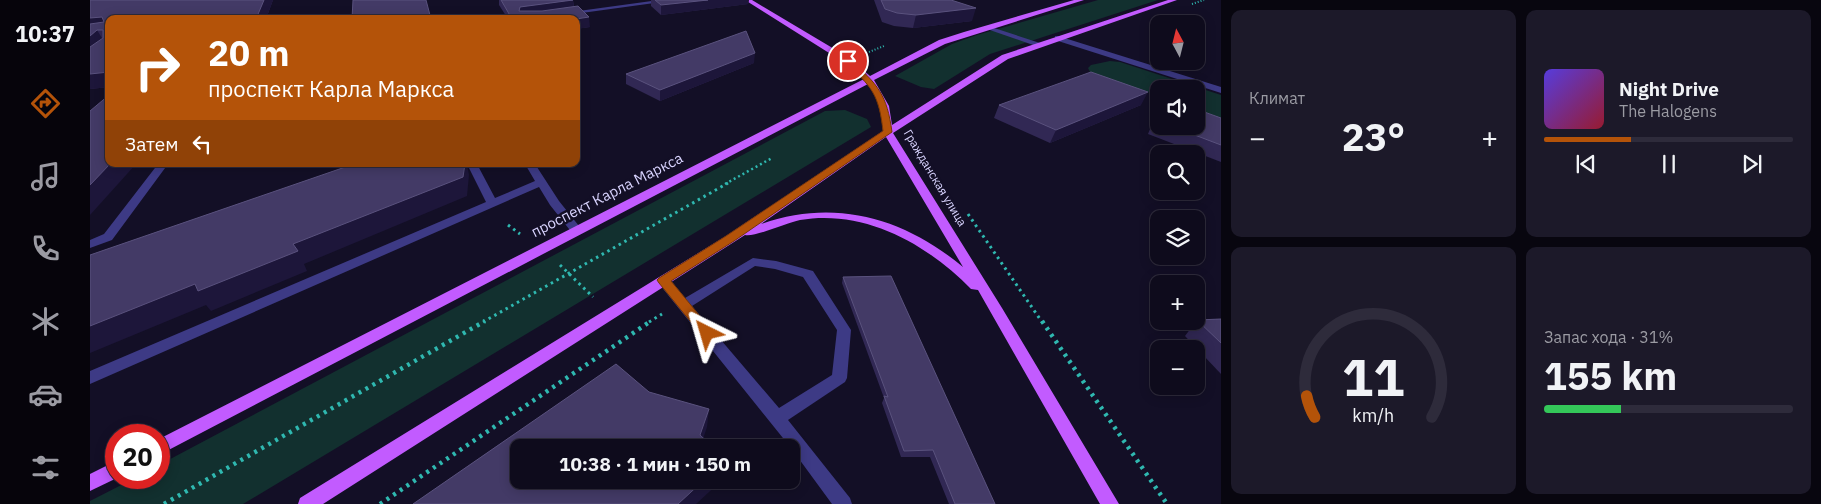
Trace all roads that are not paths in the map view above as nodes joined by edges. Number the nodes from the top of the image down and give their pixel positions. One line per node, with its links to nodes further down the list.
1 (748, 0): 9 (main road, Гражданская улица)
2 (1081, 0): 6 (main road, проспект Карла Маркса)
3 (1174, 0): 7 (main road)
4 (666, 1): 5 (lane)
5 (562, 14)
6 (986, 27): 8 (lane); 9 (main road, проспект Карла Маркса)
7 (1058, 38): 8 (main road); 10 (lane)
8 (1039, 44): 11 (main road)
9 (870, 80): 11 (main road, Гражданская улица); 17 (main road, проспект Карла Маркса)
10 (1221, 90)
11 (888, 132): 18 (main road); 22 (main road, Гражданская улица)
12 (161, 167): 19 (lane)
13 (474, 167): 16 (lane)
14 (532, 167): 15 (lane)
15 (541, 182): 16 (lane); 17 (lane)
16 (492, 203): 23 (lane)
17 (577, 231): 25 (main road, проспект Карла Маркса)
18 (730, 239): 20 (main road); 22 (main road, Гражданская улица)
19 (90, 244)
20 (663, 280): 21 (lane); 28 (main road)
21 (684, 305): 24 (lane); 24 (lane)
22 (997, 311): 30 (main road, Гражданская улица)
23 (90, 378)
24 (777, 418): 29 (lane)
25 (170, 441)
26 (105, 475): 27 (main road)
27 (90, 483)
28 (307, 504)
29 (843, 504)
30 (1110, 504)

